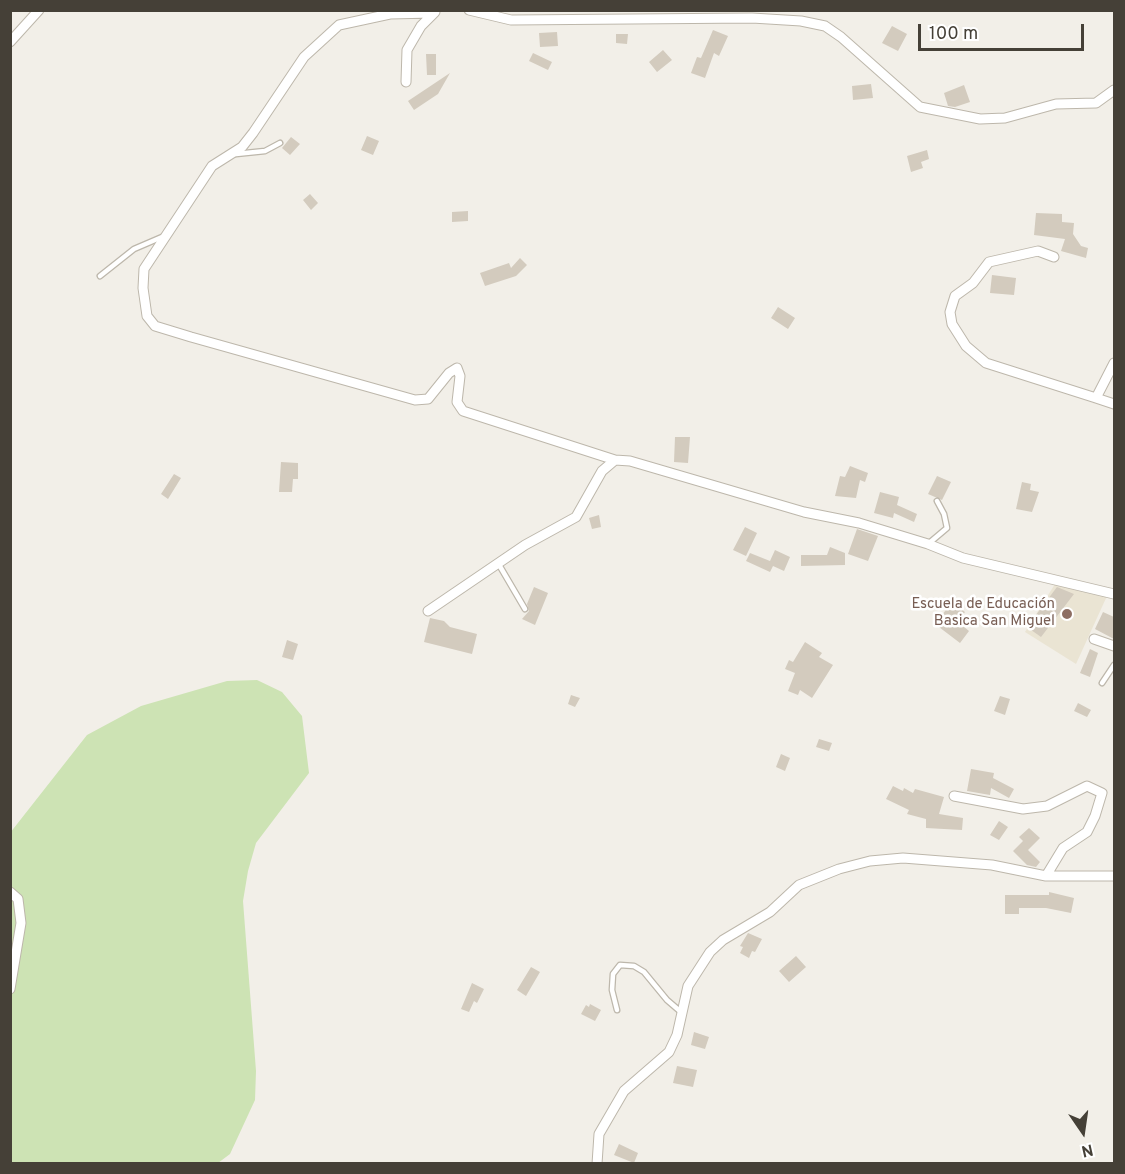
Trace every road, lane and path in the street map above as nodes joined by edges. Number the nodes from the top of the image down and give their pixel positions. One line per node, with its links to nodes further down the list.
1 (39, 10): 4 (street)
2 (469, 10): 6 (street)
3 (434, 12): 5 (street); 8 (street)
4 (10, 42)
5 (406, 82)
6 (1114, 90)
7 (280, 143): 8 (lane)
8 (230, 155): 9 (street)
9 (165, 236): 11 (lane); 15 (street)
10 (1054, 257): 13 (street)
11 (100, 276)
12 (1114, 363): 13 (street)
13 (1096, 399): 14 (street)
14 (1114, 404)
15 (615, 460): 17 (street); 18 (street)
16 (937, 501): 17 (lane)
17 (928, 544): 19 (street)
18 (498, 563): 20 (lane); 21 (street)
19 (1114, 594)
20 (525, 609)
21 (428, 612)
22 (1094, 639): 23 (street)
23 (1114, 646)
24 (1114, 665): 25 (lane)
25 (1102, 683)
26 (954, 796): 27 (street)
27 (1046, 876): 28 (street); 32 (street)
28 (1114, 876)
29 (10, 892): 30 (street)
30 (10, 989)
31 (616, 1010): 32 (lane)
32 (681, 1012): 33 (street)
33 (597, 1164)

